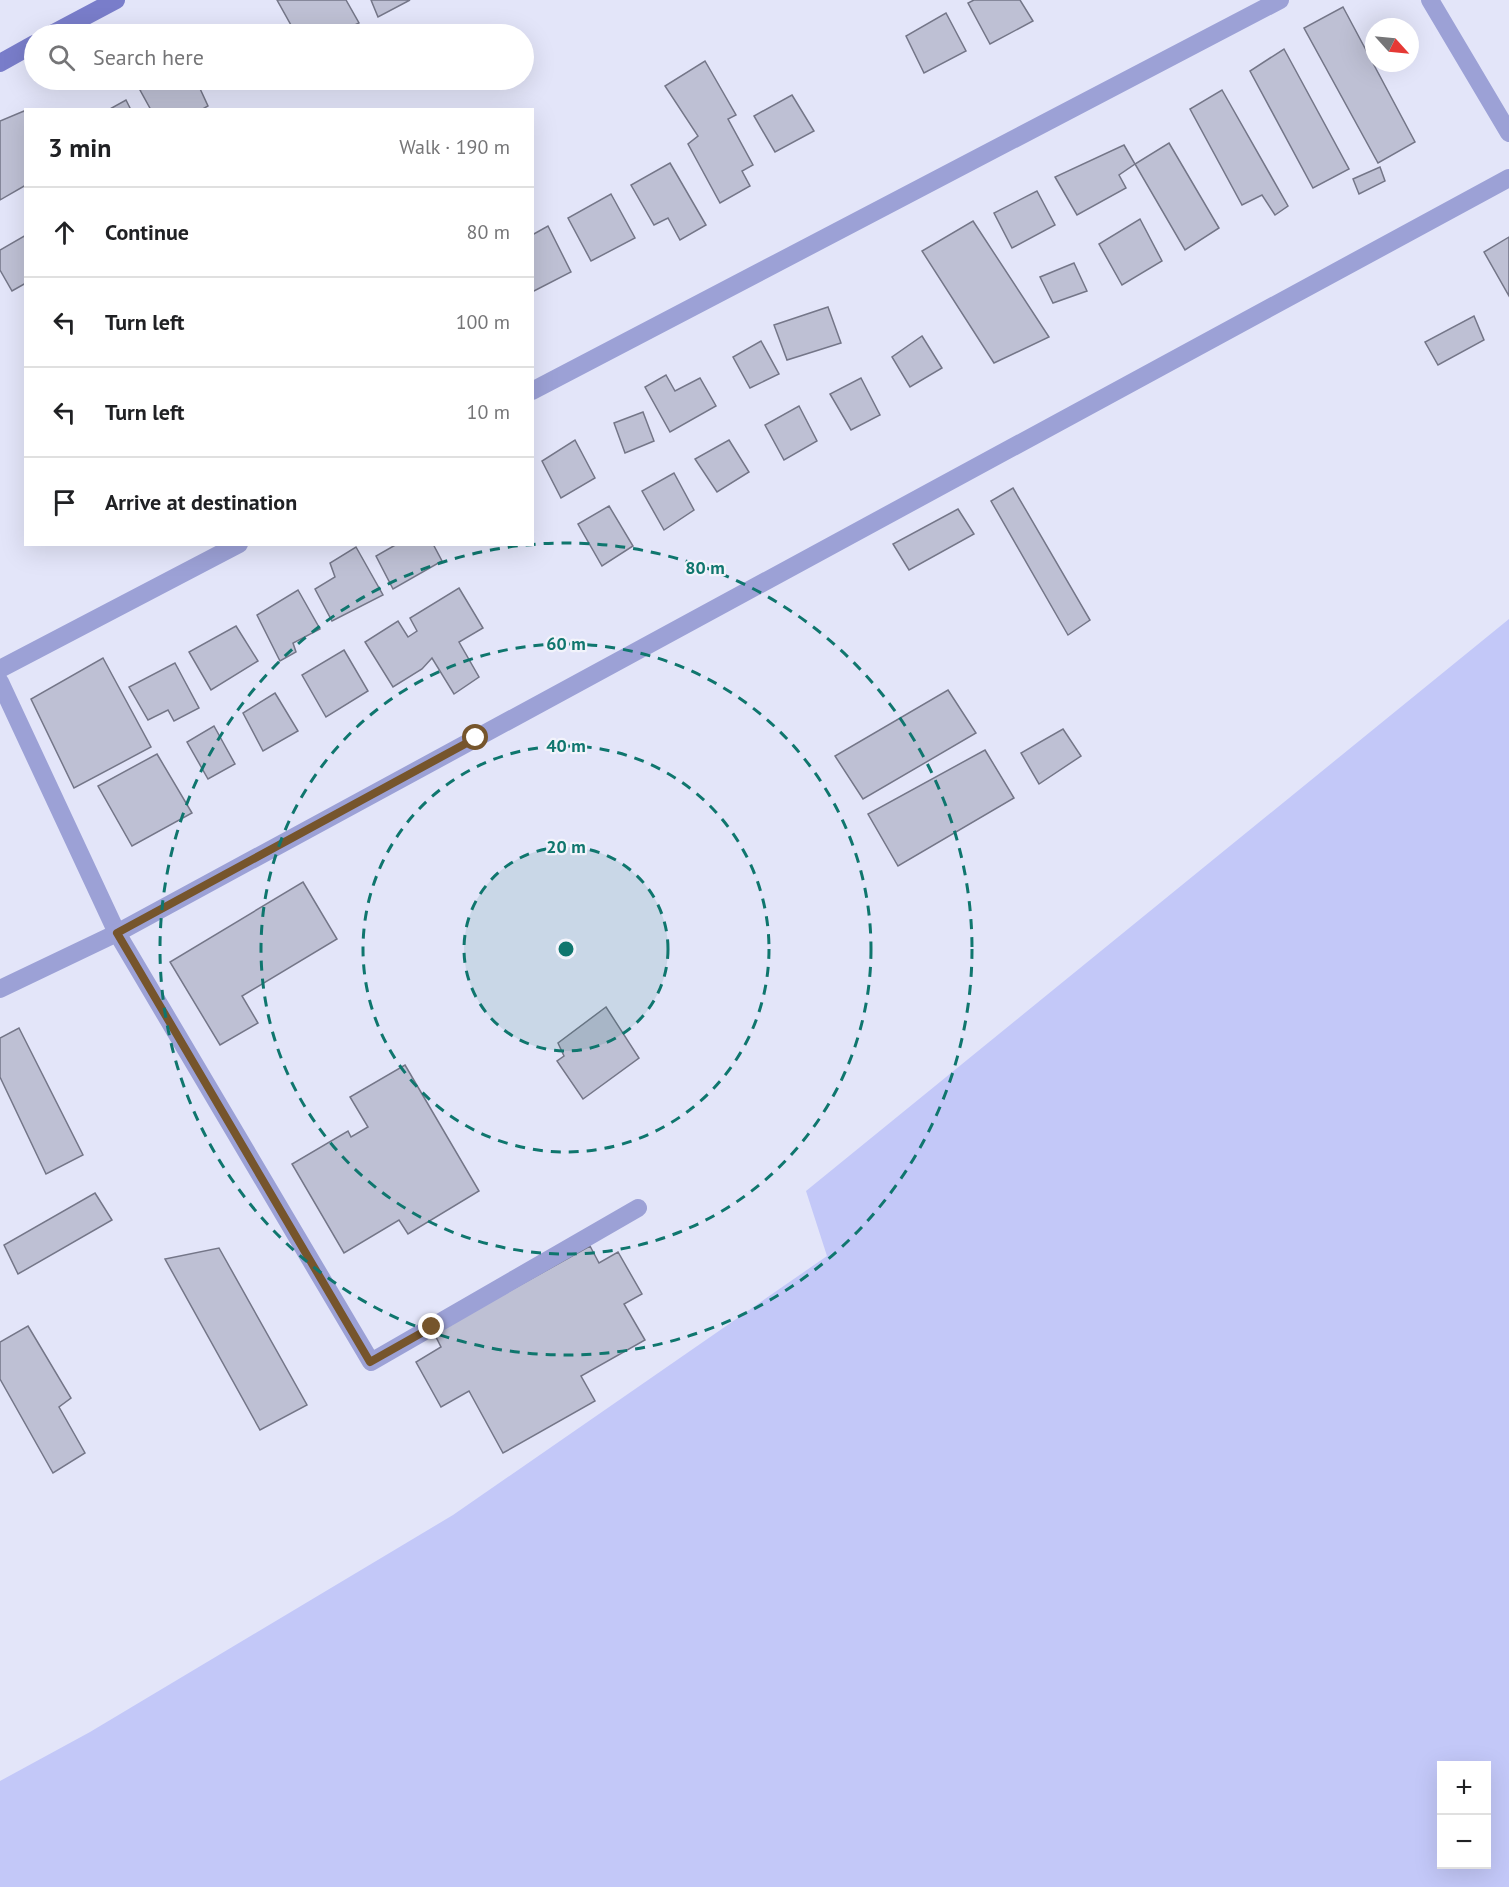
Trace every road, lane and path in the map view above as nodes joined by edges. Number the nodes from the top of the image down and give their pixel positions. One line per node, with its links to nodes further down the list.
1 (116, 0): 4 (main road)
2 (1280, 0): 9 (street)
3 (1430, 0): 7 (street)
4 (71, 24)
5 (24, 50): 6 (main road)
6 (0, 63)
7 (1509, 133)
8 (1509, 178): 13 (street)
9 (534, 390)
10 (235, 546): 11 (street)
11 (0, 669)
12 (0, 682): 13 (street)
13 (117, 933): 14 (street); 15 (street)
14 (0, 989)
15 (638, 1208)

